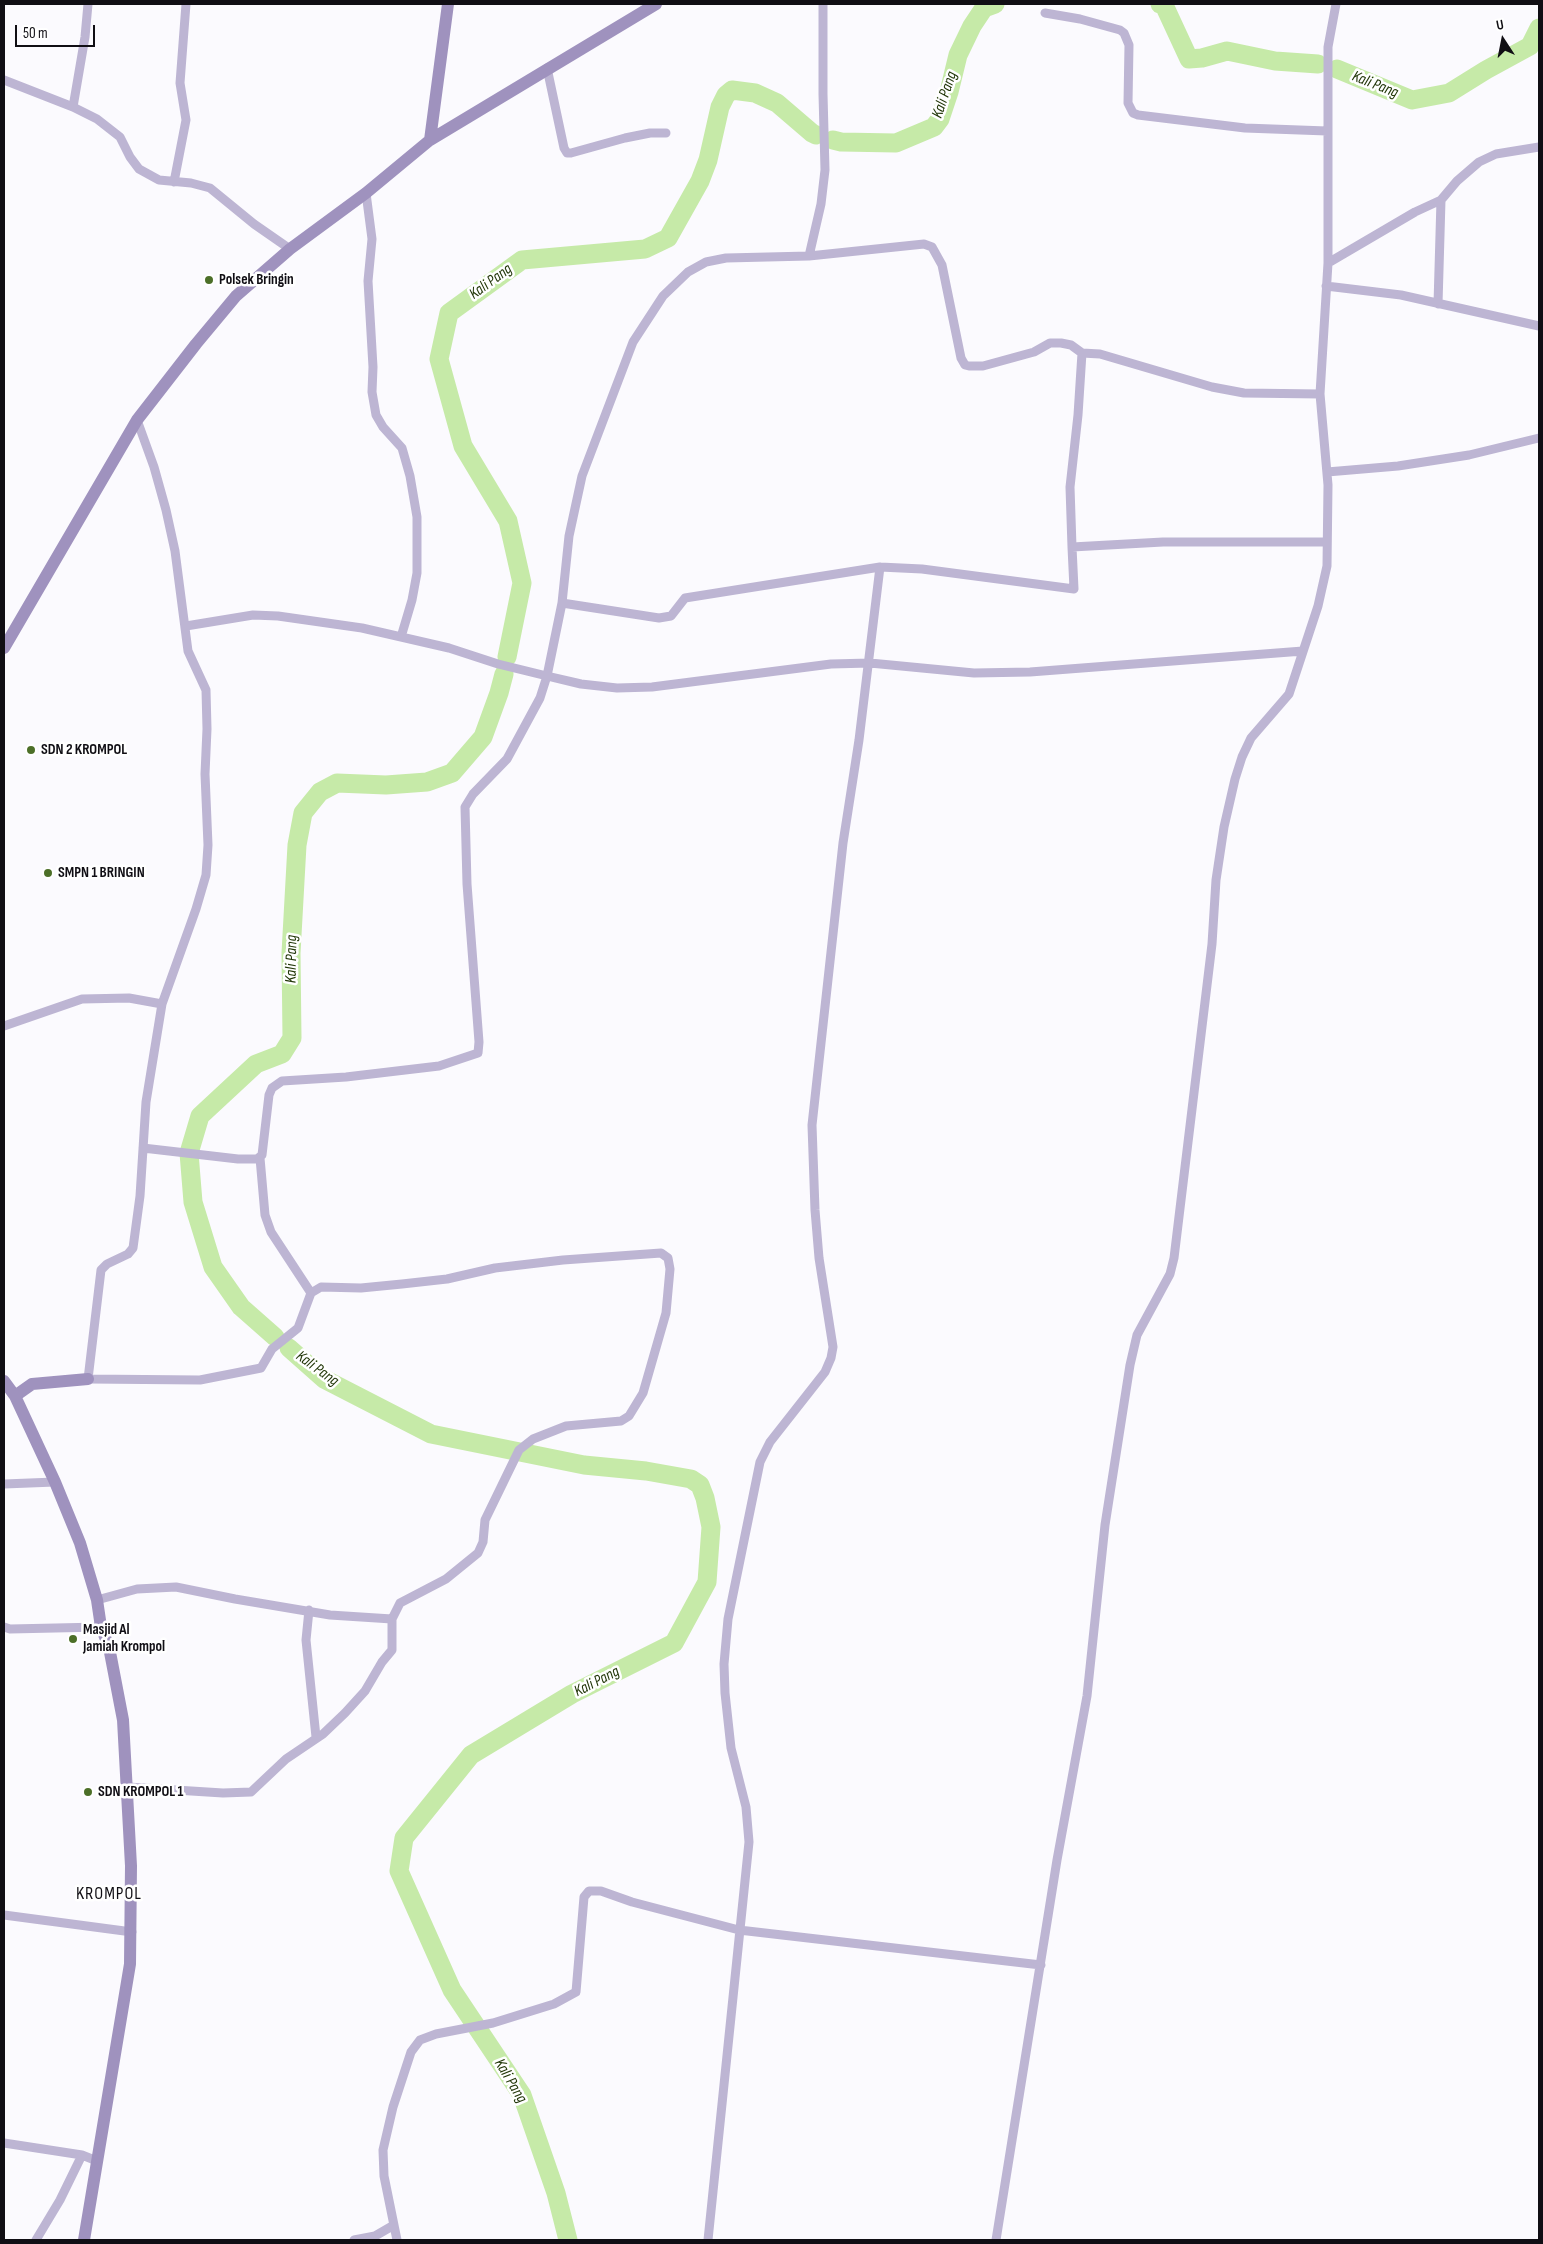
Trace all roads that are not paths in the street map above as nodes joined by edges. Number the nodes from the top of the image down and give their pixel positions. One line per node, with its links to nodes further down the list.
1 (88, 4): 10 (street)
2 (186, 4): 15 (street)
3 (448, 4): 13 (street)
4 (656, 4): 8 (street)
5 (823, 4): 19 (street)
6 (1336, 4): 11 (street)
7 (1045, 13): 11 (street)
8 (546, 68): 12 (street); 13 (street)
9 (4, 80): 10 (street)
10 (74, 107): 15 (street)
11 (1327, 131): 20 (street)
12 (666, 133)
13 (430, 140): 16 (street)
14 (1539, 147): 17 (street)
15 (174, 182): 18 (street)
16 (366, 193): 18 (street); 34 (street)
17 (1441, 200): 20 (street); 22 (street)
18 (290, 249): 26 (street)
19 (809, 256): 24 (street); 32 (street)
20 (1328, 263): 21 (street)
21 (1326, 286): 22 (street); 25 (street)
22 (1438, 304): 23 (street)
23 (1539, 326)
24 (1082, 353): 25 (street); 30 (street)
25 (1320, 394): 28 (street)
26 (137, 420): 33 (street); 35 (street)
27 (1539, 438): 28 (street)
28 (1327, 472): 29 (street)
29 (1326, 542): 30 (street); 36 (street)
30 (1072, 546): 31 (street)
31 (880, 567): 32 (street); 37 (street)
32 (562, 602): 38 (street)
33 (186, 626): 34 (street); 39 (street)
34 (401, 637): 38 (street)
35 (4, 648)
36 (1303, 651): 37 (street); 59 (street)
37 (870, 663): 38 (street); 57 (street)
38 (548, 676): 42 (street)
39 (162, 1004): 40 (street); 41 (street)
40 (4, 1026)
41 (143, 1148): 42 (street); 44 (street)
42 (260, 1158): 43 (street)
43 (312, 1293): 44 (street); 51 (street)
44 (88, 1379): 46 (street)
45 (4, 1381): 46 (street)
46 (15, 1396): 47 (street)
47 (55, 1482): 48 (street); 49 (street)
48 (4, 1484)
49 (96, 1600): 50 (street); 53 (street)
50 (309, 1610): 51 (street); 54 (street)
51 (392, 1618): 54 (street)
52 (4, 1627): 53 (street)
53 (101, 1627): 55 (street)
54 (316, 1737): 55 (street)
55 (128, 1787): 58 (street)
56 (4, 1915): 58 (street)
57 (739, 1930): 59 (street); 63 (street); 68 (street)
58 (132, 1932): 62 (street)
59 (1041, 1966): 69 (street)
60 (4, 2143): 61 (street)
61 (82, 2155): 62 (street); 64 (street)
62 (97, 2161): 65 (street)
63 (394, 2225): 66 (street); 67 (street)
64 (36, 2240)
65 (84, 2240)
66 (354, 2240)
67 (397, 2240)
68 (708, 2240)
69 (996, 2240)

